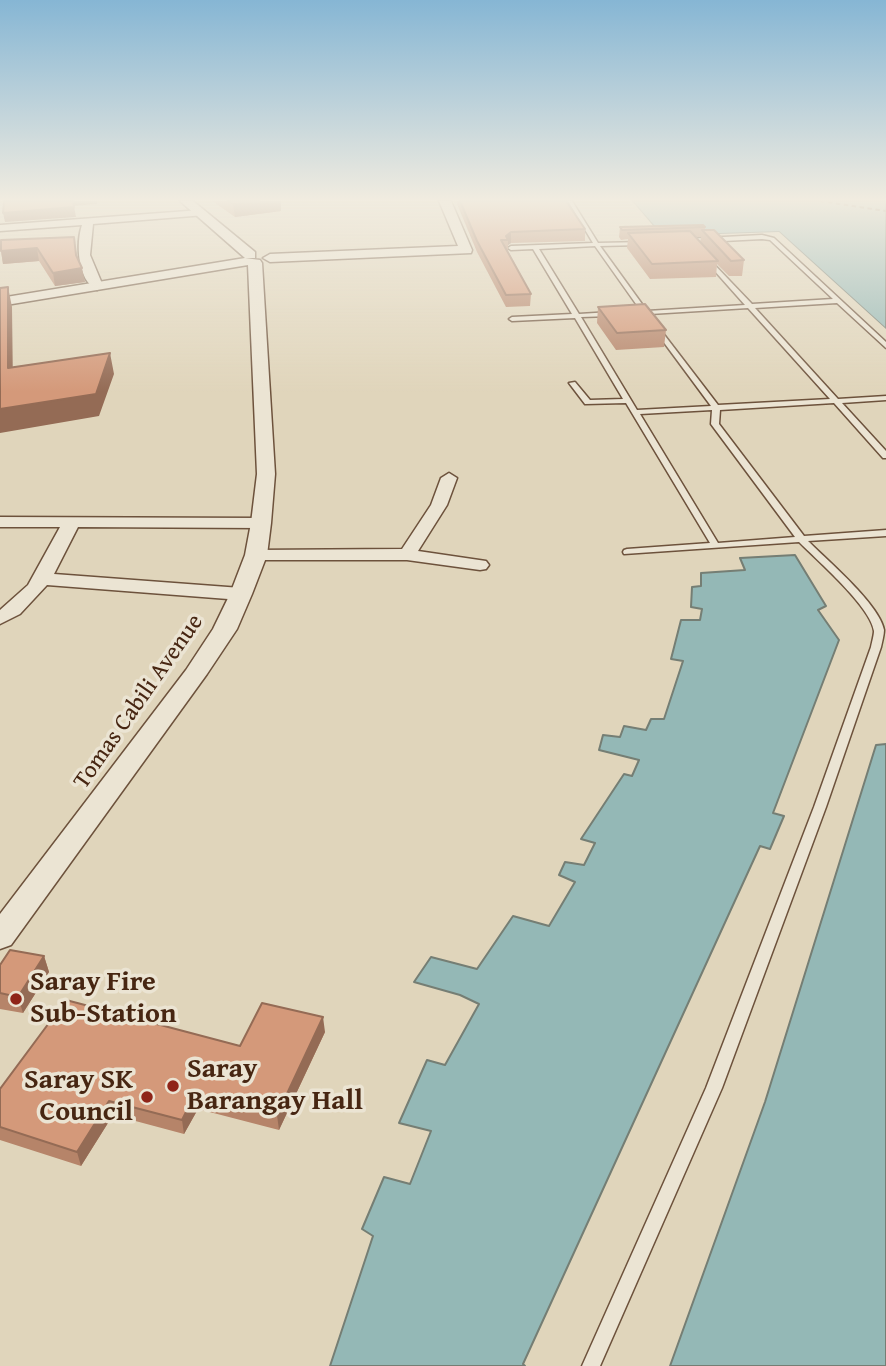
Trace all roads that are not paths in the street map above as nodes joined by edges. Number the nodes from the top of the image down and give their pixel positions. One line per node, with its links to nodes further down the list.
1 (86, 265): 8 (street)
2 (221, 265): 8 (street)
3 (255, 265): 28 (street, Tomas Cabili Avenue)
4 (546, 265): 15 (lane)
5 (611, 265): 13 (lane)
6 (713, 265): 11 (lane)
7 (799, 265): 9 (lane)
8 (97, 286): 10 (street)
9 (838, 301): 11 (lane); 17 (lane)
10 (0, 302)
11 (750, 305): 13 (lane); 21 (lane)
12 (632, 313): 13 (lane)
13 (645, 313): 22 (lane)
14 (619, 314): 15 (lane)
15 (578, 316): 16 (lane); 20 (lane)
16 (512, 318)
17 (886, 346)
18 (573, 383): 20 (lane)
19 (886, 398): 21 (lane)
20 (629, 401): 23 (lane)
21 (837, 401): 22 (lane); 24 (lane)
22 (716, 408): 23 (lane); 30 (lane)
23 (636, 412): 31 (lane)
24 (886, 456)
25 (449, 478): 34 (street)
26 (0, 522): 27 (street)
27 (71, 523): 28 (street); 36 (street)
28 (261, 523): 33 (street, Tomas Cabili Avenue)
29 (886, 533): 30 (lane)
30 (802, 540): 31 (lane); 40 (lane)
31 (716, 546): 32 (lane)
32 (627, 552)
33 (256, 555): 34 (street); 37 (street, Tomas Cabili Avenue)
34 (407, 555): 35 (street)
35 (480, 565)
36 (43, 579): 37 (street); 38 (street)
37 (241, 594): 39 (street, Tomas Cabili Avenue)
38 (0, 618)
39 (0, 937)
40 (591, 1366)

